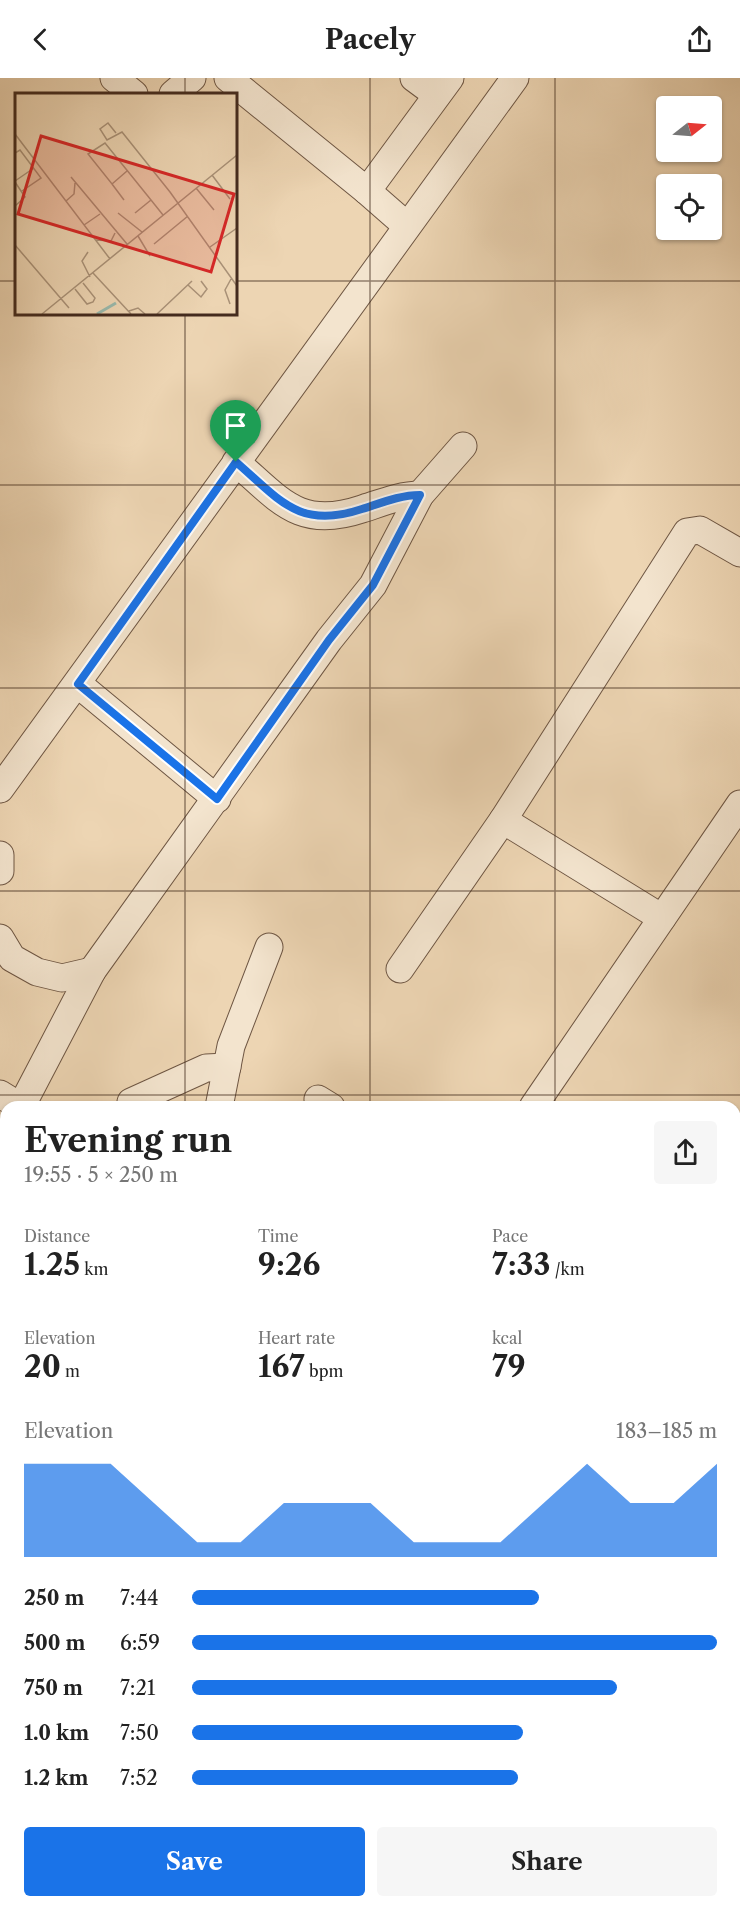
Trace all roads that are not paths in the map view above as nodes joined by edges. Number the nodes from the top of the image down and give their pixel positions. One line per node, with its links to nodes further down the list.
1 (114, 78): 7 (street)
2 (192, 78): 8 (street)
3 (228, 78): 9 (street)
4 (414, 78): 6 (street)
5 (515, 78): 10 (street)
6 (443, 87): 9 (street)
7 (133, 93)
8 (175, 93)
9 (367, 192): 10 (street)
10 (407, 226): 12 (street)
11 (463, 446): 13 (street)
12 (236, 462): 13 (street); 15 (street)
13 (420, 495): 17 (street)
14 (740, 553): 19 (street)
15 (78, 684): 16 (street); 17 (street)
16 (0, 789)
17 (217, 799): 26 (street)
18 (740, 804): 22 (street)
19 (503, 820): 22 (street); 25 (street)
20 (0, 855): 21 (street)
21 (0, 871)
22 (662, 918): 31 (street)
23 (0, 938): 26 (street)
24 (269, 947): 27 (street)
25 (400, 969)
26 (92, 971): 28 (street)
27 (227, 1067): 29 (street); 30 (street)
28 (24, 1101)
29 (133, 1101)
30 (220, 1101)
31 (537, 1101)

